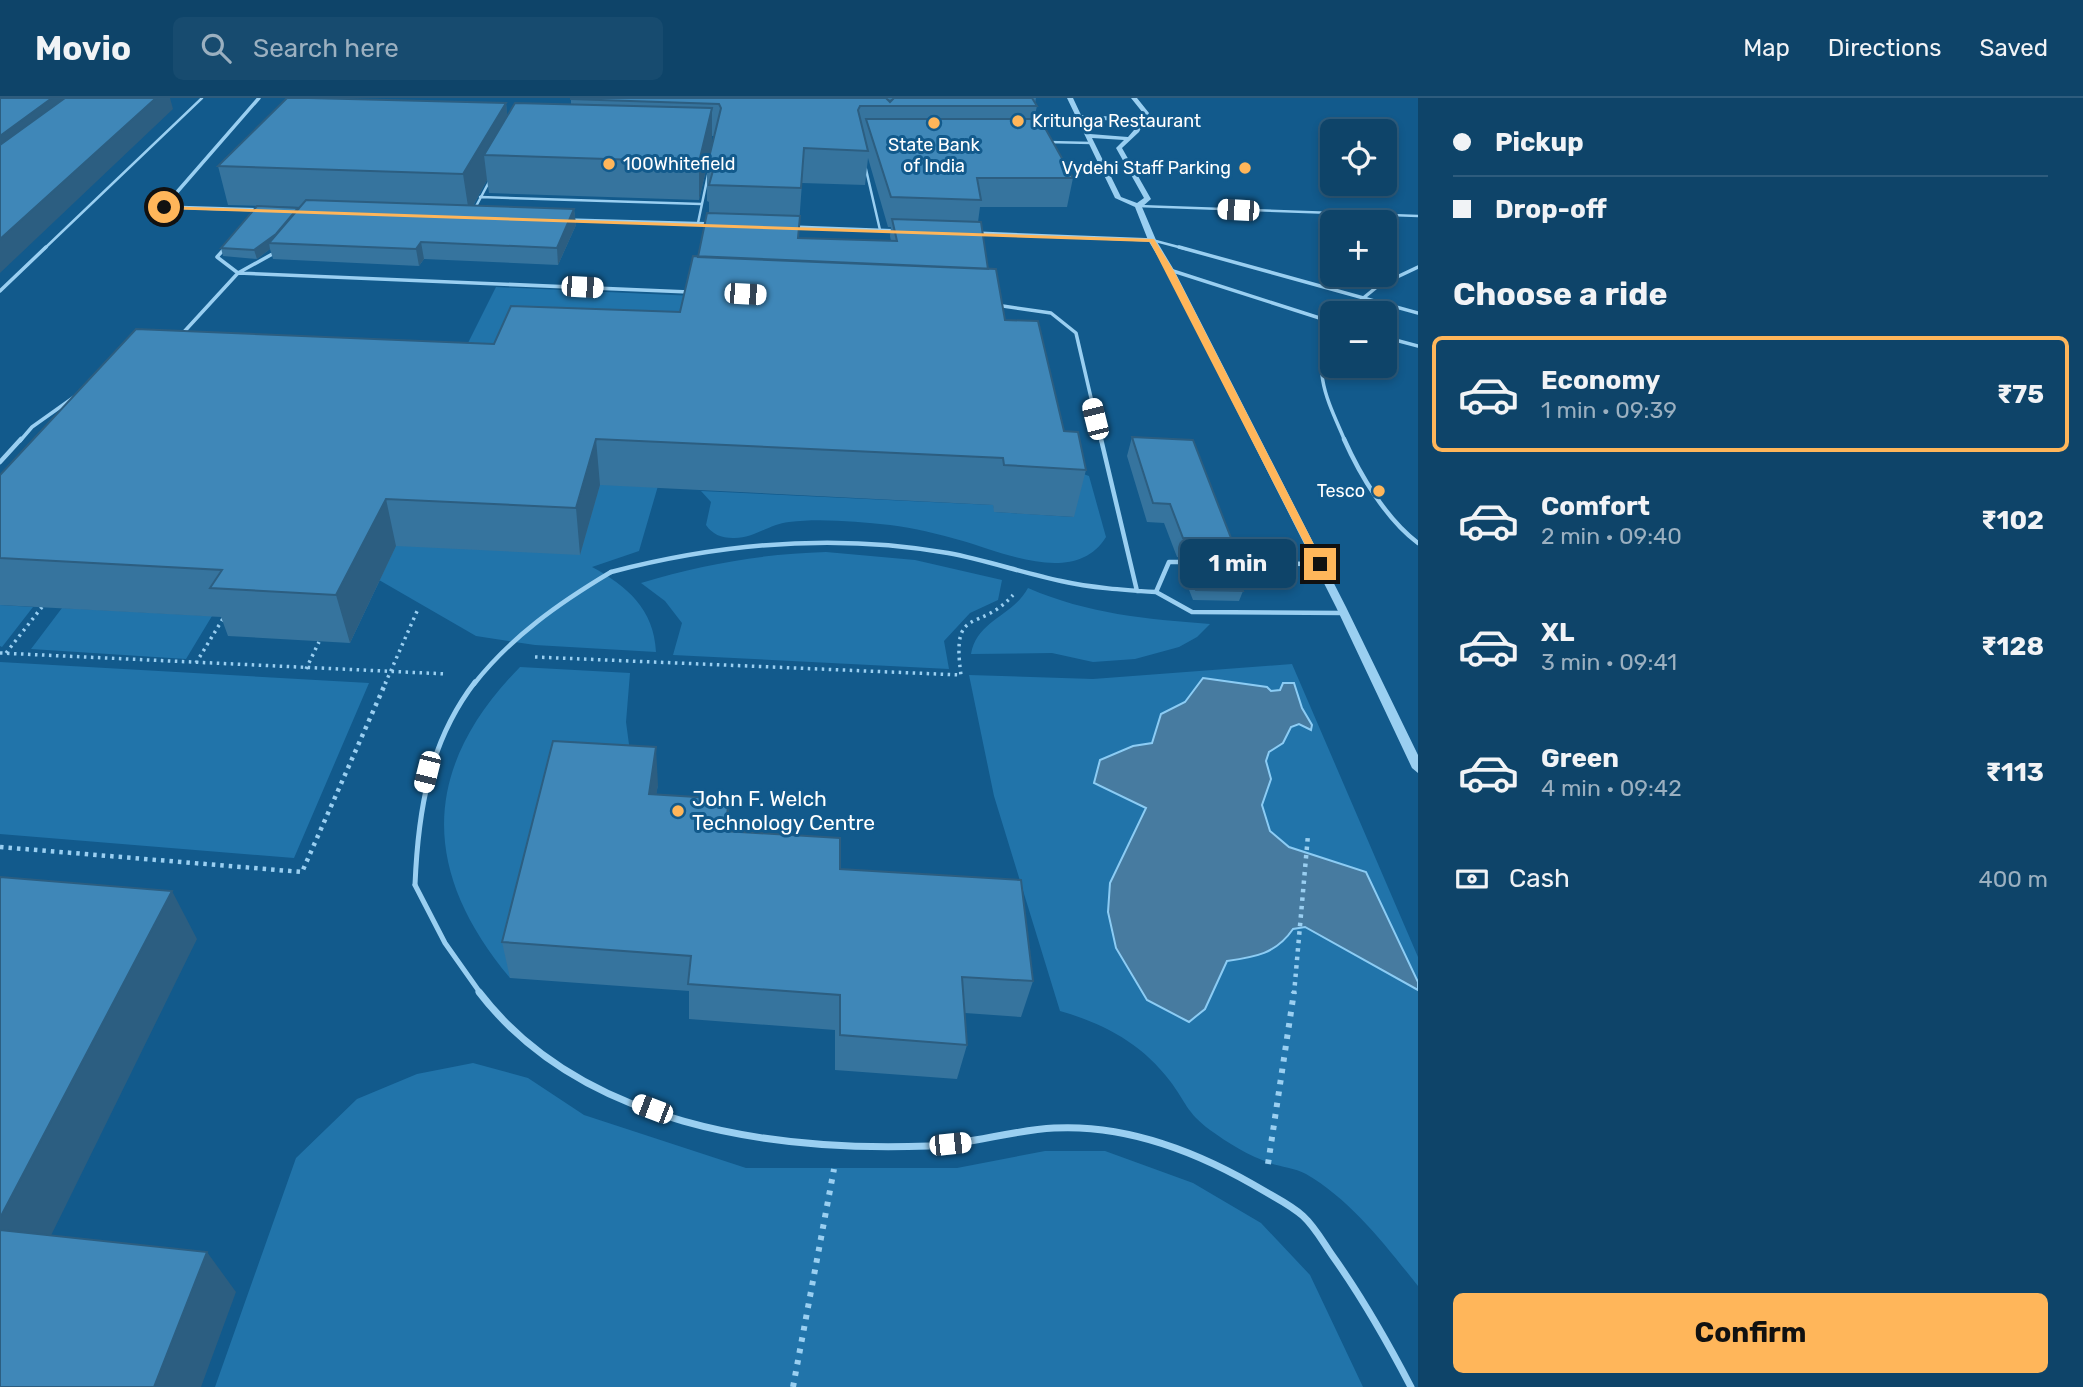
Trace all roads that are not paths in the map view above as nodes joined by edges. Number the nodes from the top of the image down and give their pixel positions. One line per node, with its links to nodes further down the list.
1 (202, 98): 35 (lane)
2 (259, 98): 16 (street)
3 (1070, 98): 5 (street)
4 (1135, 98): 6 (street)
5 (1080, 117): 6 (street); 8 (street)
6 (1144, 120): 7 (street)
7 (1126, 138): 8 (street); 15 (street)
8 (1090, 139): 9 (lane); 15 (street)
9 (1044, 142)
10 (862, 154): 26 (lane)
11 (711, 166): 14 (lane)
12 (492, 176): 13 (lane)
13 (480, 197): 14 (lane); 19 (lane)
14 (701, 204): 23 (lane)
15 (1138, 206): 18 (lane); 30 (street)
16 (258, 210): 17 (street); 21 (lane)
17 (270, 211)
18 (1418, 216)
19 (471, 217): 20 (street)
20 (484, 217)
21 (250, 219)
22 (565, 219): 23 (street)
23 (698, 223): 24 (street)
24 (726, 224)
25 (782, 226): 26 (street)
26 (880, 230): 27 (street)
27 (906, 231)
28 (960, 233): 30 (street)
29 (233, 239): 34 (lane)
30 (1152, 240): 33 (street); 37 (lane)
31 (278, 250): 34 (lane)
32 (1418, 267): 37 (lane)
33 (1170, 271): 41 (lane); 51 (street)
34 (238, 273): 36 (lane); 42 (lane)
35 (0, 291)
36 (695, 292)
37 (1361, 295): 38 (lane); 40 (lane)
38 (1356, 301)
39 (989, 304): 52 (lane)
40 (1418, 313)
41 (1320, 319)
42 (176, 339)
43 (1397, 340): 44 (lane)
44 (1418, 346)
45 (1320, 378): 48 (lane)
46 (87, 389): 47 (lane)
47 (0, 462)
48 (1418, 543)
49 (1197, 562): 53 (lane)
50 (1224, 563): 51 (lane)
51 (1320, 564): 54 (street)
52 (1136, 591): 53 (lane); 56 (lane, bridge)
53 (1156, 592): 54 (lane)
54 (1344, 613): 55 (street)
55 (1418, 768)
56 (1411, 1387)

